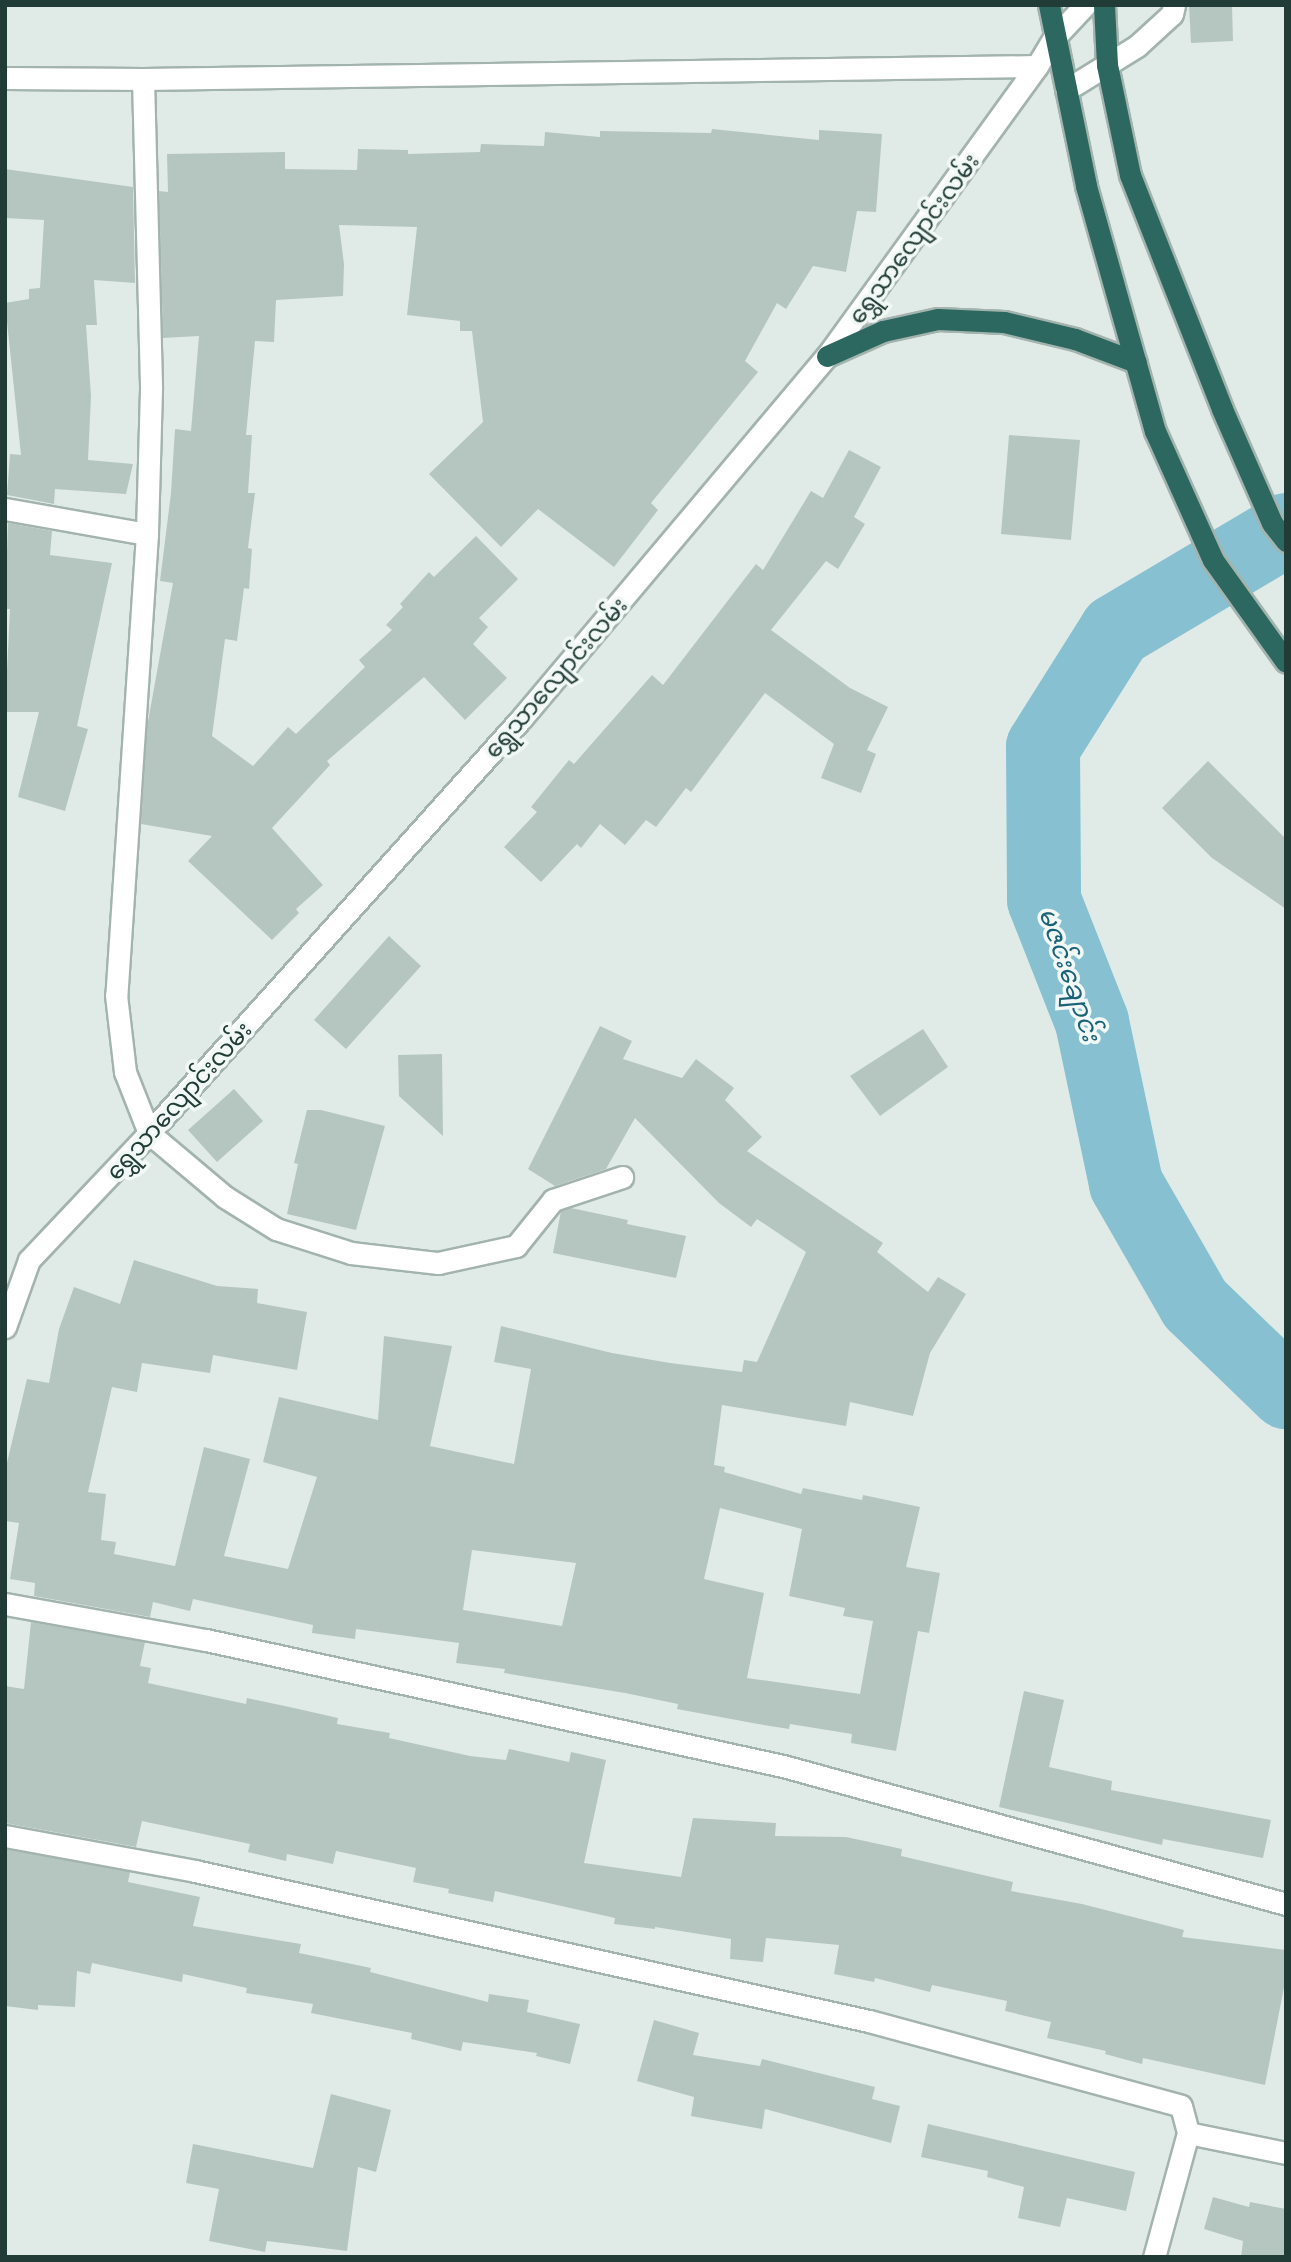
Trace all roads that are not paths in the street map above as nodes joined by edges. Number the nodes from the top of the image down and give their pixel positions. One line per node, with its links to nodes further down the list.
1 (1049, 5): 5 (highway)
2 (1085, 5): 5 (street, ရွှေသာလျောင်းလမ်း)
3 (1104, 5): 6 (highway)
4 (1174, 5): 6 (street)
5 (1054, 38): 7 (street, ရွှေသာလျောင်းလမ်း); 10 (highway)
6 (1107, 65): 10 (street); 15 (highway)
7 (1037, 66): 9 (street); 11 (street, ရွှေသာလျောင်းလမ်း)
8 (5, 78): 9 (street)
9 (143, 79): 14 (street)
10 (1066, 90): 12 (highway)
11 (827, 356): 12 (highway); 17 (street, ရွှေသာလျောင်းလမ်း)
12 (1136, 362): 16 (highway)
13 (5, 509): 14 (street)
14 (147, 534): 17 (street)
15 (1286, 541)
16 (1286, 662)
17 (149, 1133): 18 (street); 19 (street, ရွှေသာလျောင်းလမ်း)
18 (622, 1177)
19 (5, 1327)
20 (5, 1604): 22 (street)
21 (5, 1836): 23 (street)
22 (1286, 1905)
23 (1188, 2133): 24 (street); 25 (street)
24 (1286, 2153)
25 (1154, 2257)

